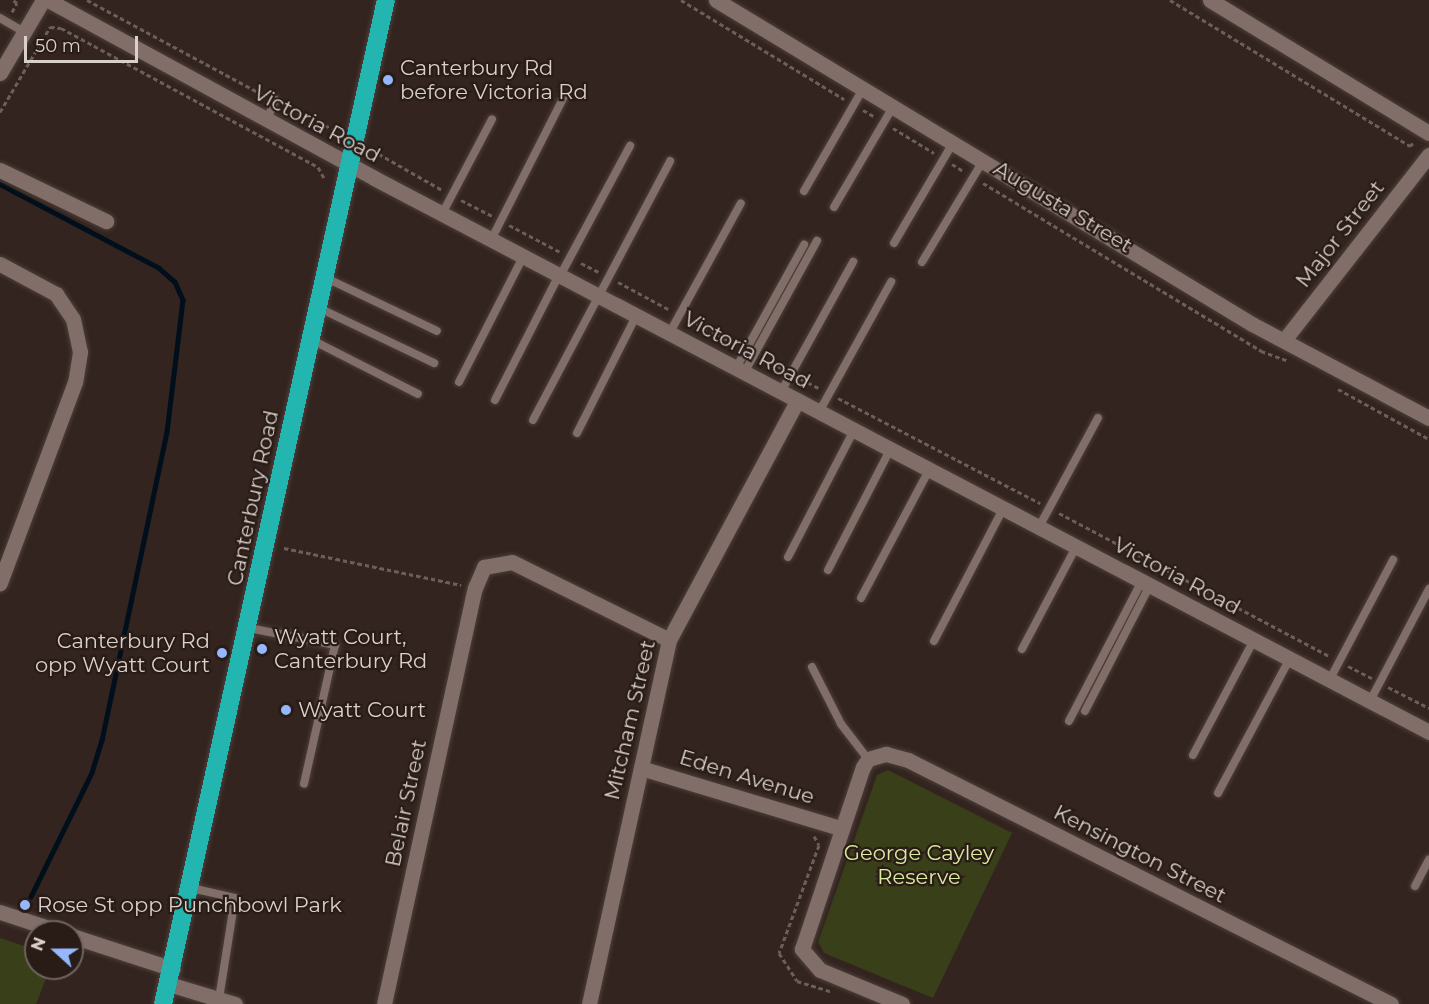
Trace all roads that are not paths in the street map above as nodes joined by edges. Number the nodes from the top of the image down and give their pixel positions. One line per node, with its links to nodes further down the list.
1 (43, 0): 7 (street)
2 (48, 0): 14 (street, Victoria Road)
3 (386, 0): 21 (highway, Canterbury Road)
4 (716, 0): 9 (street, Augusta Street)
5 (1210, 0): 15 (street)
6 (0, 18): 7 (lane)
7 (24, 32): 8 (street)
8 (0, 74)
9 (863, 89): 12 (street, Augusta Street); 23 (lane)
10 (564, 97): 28 (lane)
11 (275, 100): 14 (lane)
12 (893, 107): 16 (street, Augusta Street); 25 (lane)
13 (492, 119): 26 (lane)
14 (267, 120): 21 (street, Victoria Road)
15 (1429, 133)
16 (953, 143): 19 (street, Augusta Street); 30 (lane)
17 (630, 146): 36 (lane)
18 (1429, 155): 45 (street, Major Street)
19 (983, 161): 34 (lane); 45 (street, Augusta Street)
20 (670, 162): 39 (lane)
21 (349, 165): 26 (street, Victoria Road); 37 (highway, Canterbury Road)
22 (0, 170): 27 (street)
23 (804, 191)
24 (741, 203): 43 (lane)
25 (834, 207)
26 (442, 214): 28 (street, Victoria Road)
27 (106, 221)
28 (491, 240): 32 (street, Victoria Road)
29 (817, 241): 46 (lane)
30 (894, 243)
31 (804, 245): 46 (lane)
32 (523, 257): 36 (street, Victoria Road); 49 (lane)
33 (853, 262): 50 (lane)
34 (922, 262)
35 (0, 264): 69 (street)
36 (560, 276): 39 (street, Victoria Road); 52 (lane)
37 (323, 277): 40 (highway, Canterbury Road); 42 (lane)
38 (891, 282): 54 (lane)
39 (597, 296): 41 (street, Victoria Road); 57 (lane)
40 (317, 306): 44 (highway, Canterbury Road); 47 (lane)
41 (636, 316): 43 (street, Victoria Road); 59 (lane)
42 (437, 331)
43 (669, 334): 48 (street, Victoria Road)
44 (309, 339): 51 (lane); 72 (highway, Canterbury Road)
45 (1285, 339): 56 (street, Augusta Street)
46 (750, 352): 48 (lane)
47 (434, 363)
48 (740, 370): 50 (street, Victoria Road)
49 (459, 382)
50 (782, 392): 53 (street, Victoria Road)
51 (418, 394)
52 (495, 400)
53 (797, 400): 54 (street, Victoria Road); 73 (street, Mitcham Street)
54 (819, 412): 58 (street, Victoria Road)
55 (1098, 418): 63 (lane)
56 (1429, 418)
57 (533, 420)
58 (854, 430): 60 (street, Victoria Road); 65 (lane)
59 (577, 433)
60 (890, 450): 61 (street, Victoria Road); 67 (lane)
61 (929, 470): 62 (street, Victoria Road); 71 (lane)
62 (1003, 509): 63 (street, Victoria Road); 75 (lane)
63 (1039, 527): 64 (street, Victoria Road)
64 (1076, 547): 68 (street, Victoria Road); 76 (lane)
65 (788, 557)
66 (1393, 560): 79 (lane)
67 (828, 570)
68 (1146, 583): 74 (street, Victoria Road); 81 (lane); 82 (lane)
69 (0, 584)
70 (1429, 589): 80 (lane)
71 (861, 598)
72 (249, 627): 87 (lane); 92 (highway, Canterbury Road)
73 (669, 640): 86 (street, Mitcham Street); 100 (street, Belair Street)
74 (1254, 640): 77 (street, Victoria Road); 84 (lane)
75 (934, 642)
76 (1022, 649)
77 (1290, 658): 79 (street, Victoria Road); 88 (lane)
78 (812, 667): 85 (lane)
79 (1330, 680): 80 (street, Victoria Road)
80 (1370, 701): 83 (street, Victoria Road)
81 (1085, 711)
82 (1069, 721)
83 (1429, 732)
84 (1193, 755)
85 (868, 759): 89 (street); 103 (street, Kensington Street)
86 (641, 768): 89 (street, Eden Avenue); 101 (street, Mitcham Street)
87 (304, 784)
88 (1218, 793)
89 (840, 828): 102 (street)
90 (1429, 860): 91 (lane)
91 (1415, 886)
92 (191, 888): 96 (highway, Canterbury Road); 97 (lane)
93 (0, 912): 94 (street)
94 (24, 920)
95 (84, 941): 96 (street)
96 (171, 976): 97 (street); 98 (highway, Canterbury Road)
97 (219, 999): 99 (street)
98 (163, 1004)
99 (235, 1004)
100 (384, 1004)
101 (589, 1004)
102 (902, 1004)
103 (1391, 1004)

